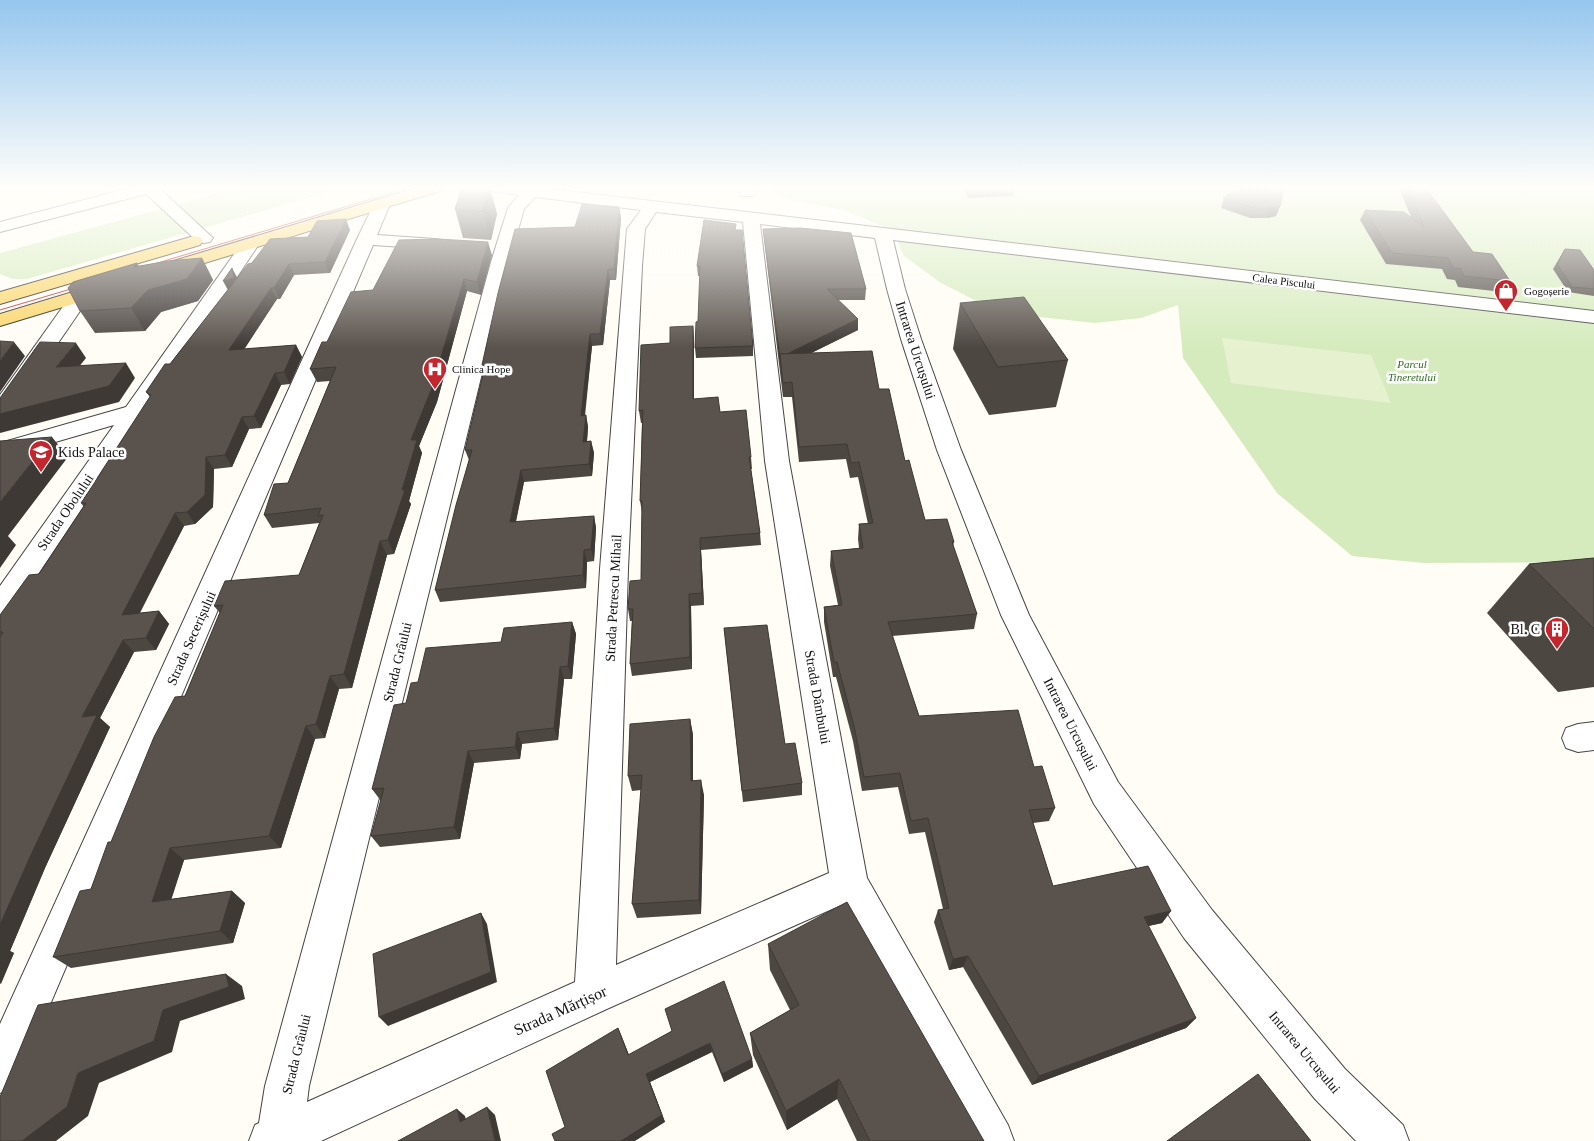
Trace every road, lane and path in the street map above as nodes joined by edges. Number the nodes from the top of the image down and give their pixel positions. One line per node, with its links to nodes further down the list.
1 (193, 241): 15 (main road)
2 (259, 241): 10 (main road)
3 (365, 241): 24 (street, Strada Secerișului)
4 (397, 241): 11 (street)
5 (499, 241): 25 (street, Strada Grâului)
6 (635, 241): 23 (street, Strada Petrescu Mihail)
7 (753, 241): 22 (street, Strada Dâmbului)
8 (898, 241): 27 (street, Intrarea Urcușului)
9 (943, 241): 16 (street, Calea Piscului)
10 (250, 244): 12 (main road); 19 (street, Strada Obolului)
11 (448, 245)
12 (147, 275)
13 (128, 281): 14 (main road)
14 (81, 295): 17 (main road); 18 (street)
15 (0, 298)
16 (1594, 317)
17 (0, 320)
18 (0, 411)
19 (133, 412): 20 (street); 21 (street, Strada Obolului)
20 (0, 451)
21 (0, 608)
22 (850, 883): 23 (street, Strada Mărțișor); 26 (street, Strada Dâmbului)
23 (595, 994): 25 (street, Strada Mărțișor)
24 (0, 1072)
25 (276, 1140)
26 (992, 1141)
27 (1387, 1141)

